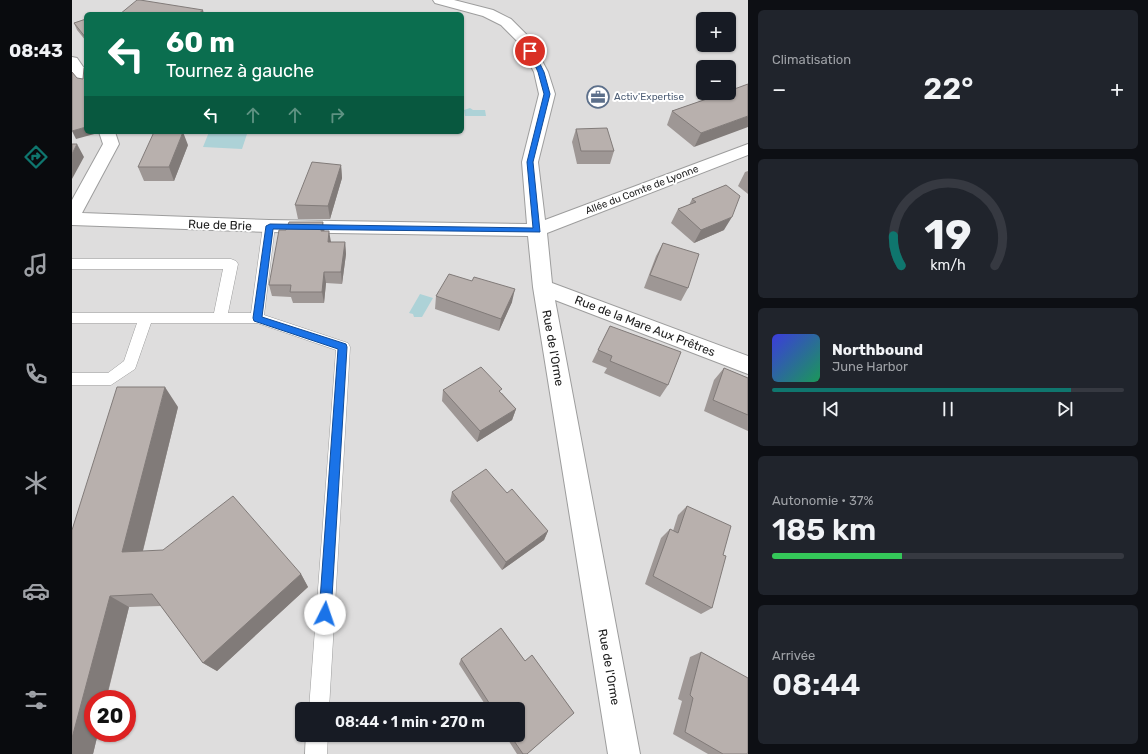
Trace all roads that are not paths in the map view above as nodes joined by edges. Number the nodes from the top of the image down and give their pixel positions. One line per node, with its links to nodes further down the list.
1 (439, 0): 9 (street, Rue de l'Orme)
2 (84, 56): 3 (street)
3 (72, 60): 4 (street)
4 (84, 79)
5 (108, 134): 7 (street)
6 (748, 149): 9 (street, Allée du Comte de Lyonne)
7 (72, 218): 8 (street, Rue de Brie)
8 (270, 226): 9 (street, Rue de Brie); 15 (lane)
9 (537, 230): 11 (street, Rue de l'Orme)
10 (72, 264): 14 (lane)
11 (543, 287): 16 (street, Rue de la Mare Aux Prêtres); 21 (street, Rue de l'Orme)
12 (72, 318): 13 (lane)
13 (146, 318): 14 (lane); 17 (lane)
14 (220, 318): 15 (lane)
15 (257, 318): 18 (lane)
16 (748, 365)
17 (72, 379)
18 (319, 702)
19 (317, 742): 20 (lane)
20 (316, 754)
21 (624, 754)

